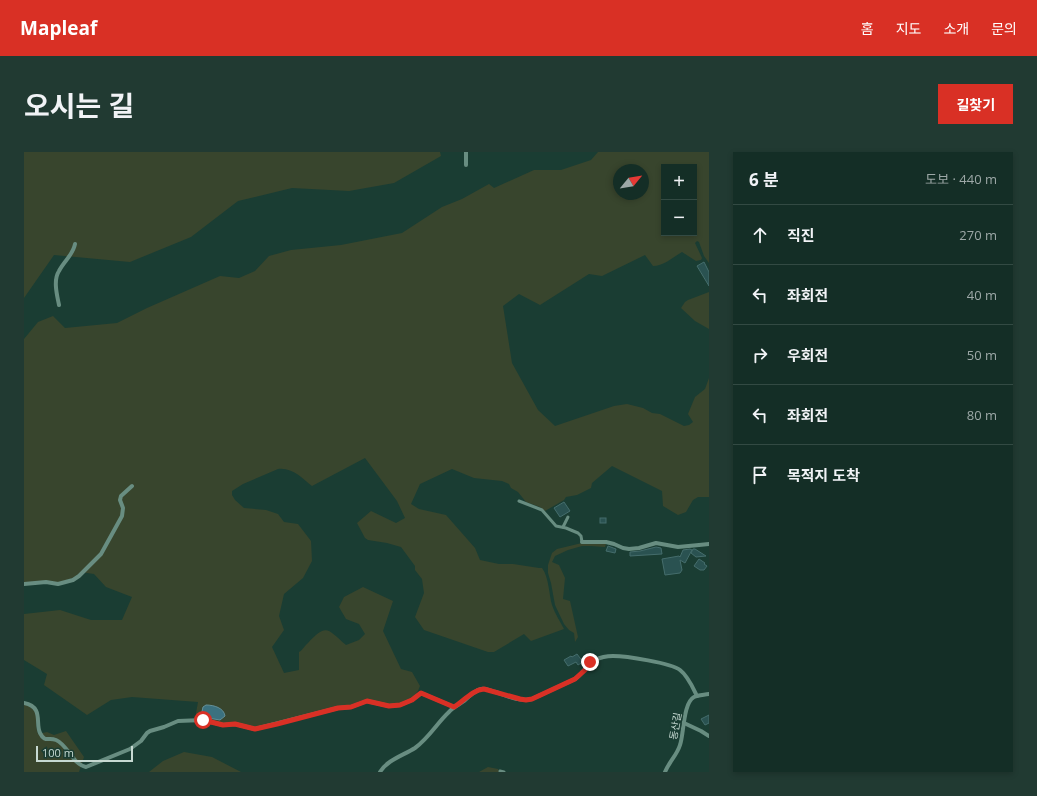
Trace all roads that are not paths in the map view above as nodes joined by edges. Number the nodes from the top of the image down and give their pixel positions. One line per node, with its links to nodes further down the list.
1 (466, 152): 2 (street)
2 (466, 165)
3 (75, 244): 4 (street)
4 (59, 305)
5 (132, 486): 11 (street)
6 (519, 502): 8 (lane)
7 (568, 517): 8 (lane)
8 (563, 527): 9 (lane)
9 (582, 542): 10 (street)
10 (709, 544)
11 (24, 584)
12 (709, 694): 13 (street)
13 (697, 696): 15 (street); 16 (street, 동산길)
14 (24, 703): 15 (street)
15 (454, 707): 18 (street)
16 (684, 723): 17 (street); 19 (street, 동산길)
17 (709, 736)
18 (380, 772)
19 (665, 772)

